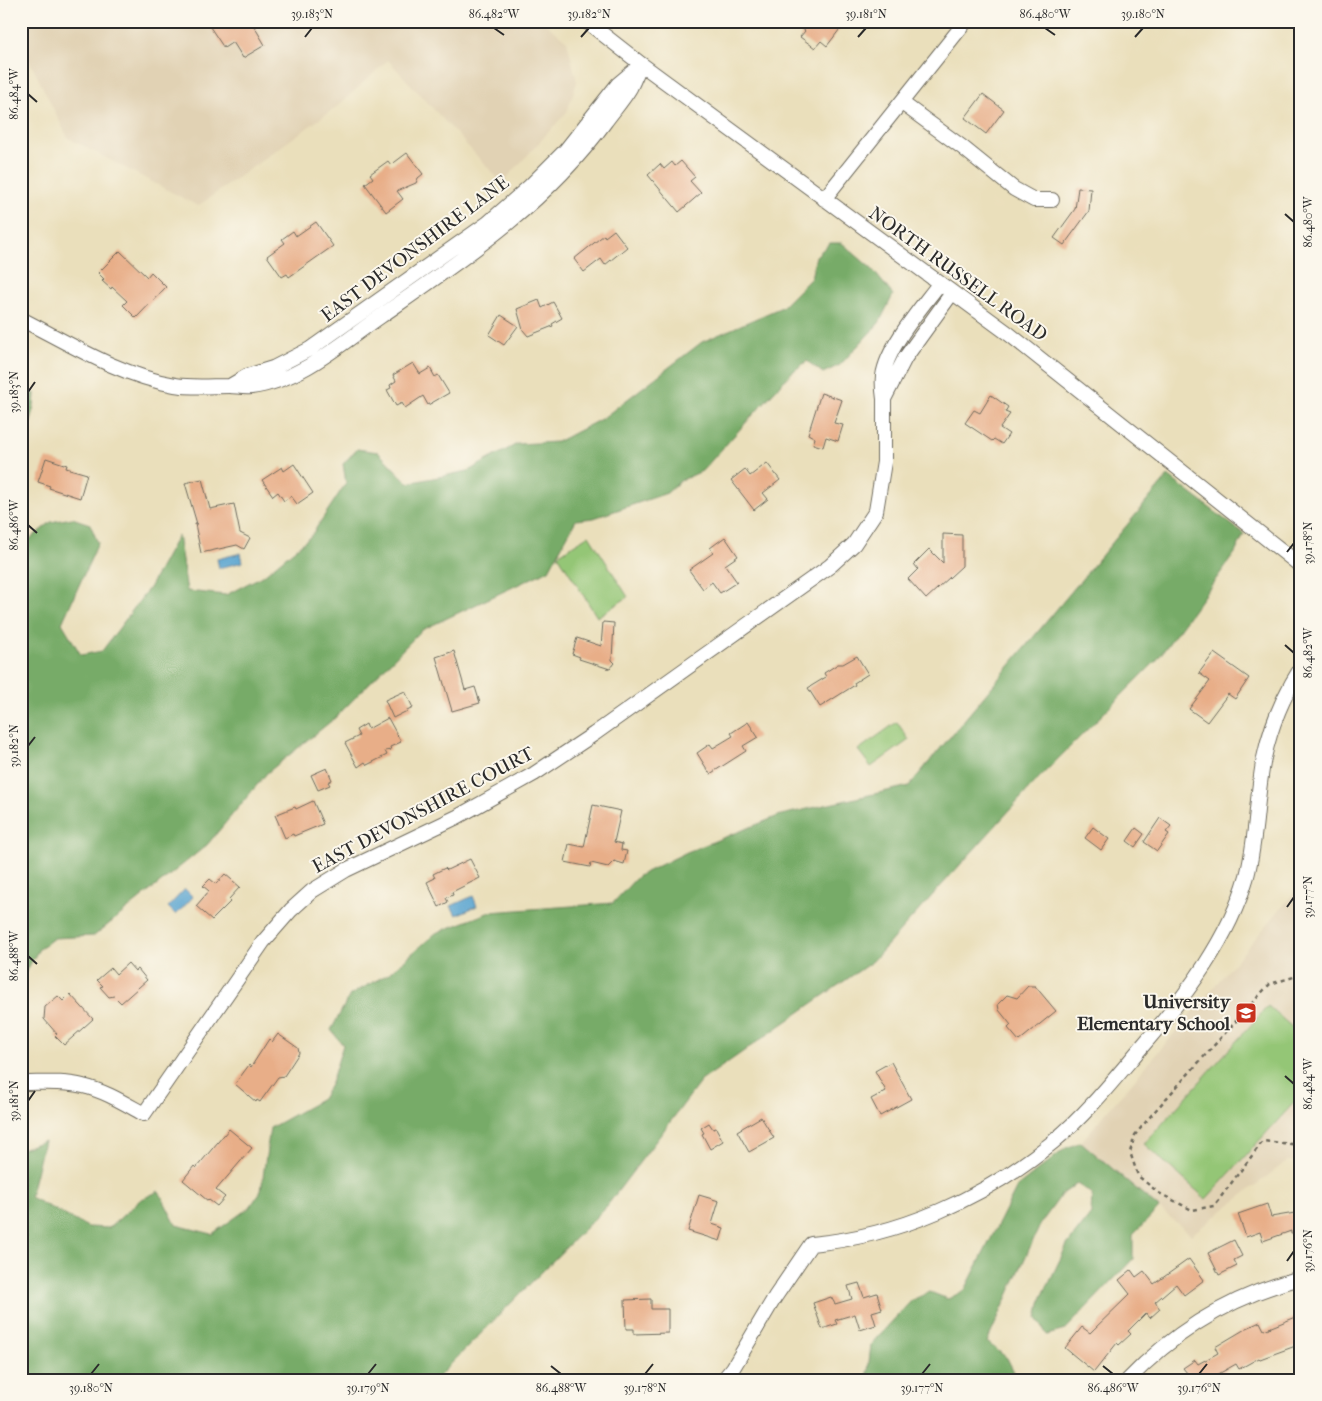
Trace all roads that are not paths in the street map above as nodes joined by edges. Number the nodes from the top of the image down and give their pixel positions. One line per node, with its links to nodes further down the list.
1 (586, 21): 3 (street, NORTH RUSSELL ROAD)
2 (966, 21): 4 (street)
3 (641, 64): 5 (street, NORTH RUSSELL ROAD); 9 (street, EAST DEVONSHIRE LANE)
4 (902, 103): 5 (street); 6 (street)
5 (824, 199): 7 (street, NORTH RUSSELL ROAD)
6 (1052, 200)
7 (939, 284): 8 (street, NORTH RUSSELL ROAD); 10 (street, EAST DEVONSHIRE COURT)
8 (952, 293): 10 (street, EAST DEVONSHIRE COURT); 11 (street, NORTH RUSSELL ROAD)
9 (21, 319)
10 (884, 399): 13 (street, EAST DEVONSHIRE COURT)
11 (1301, 566)
12 (1301, 668): 15 (street)
13 (24, 1083)
14 (1301, 1278): 16 (street)
15 (723, 1380)
16 (1128, 1380)

